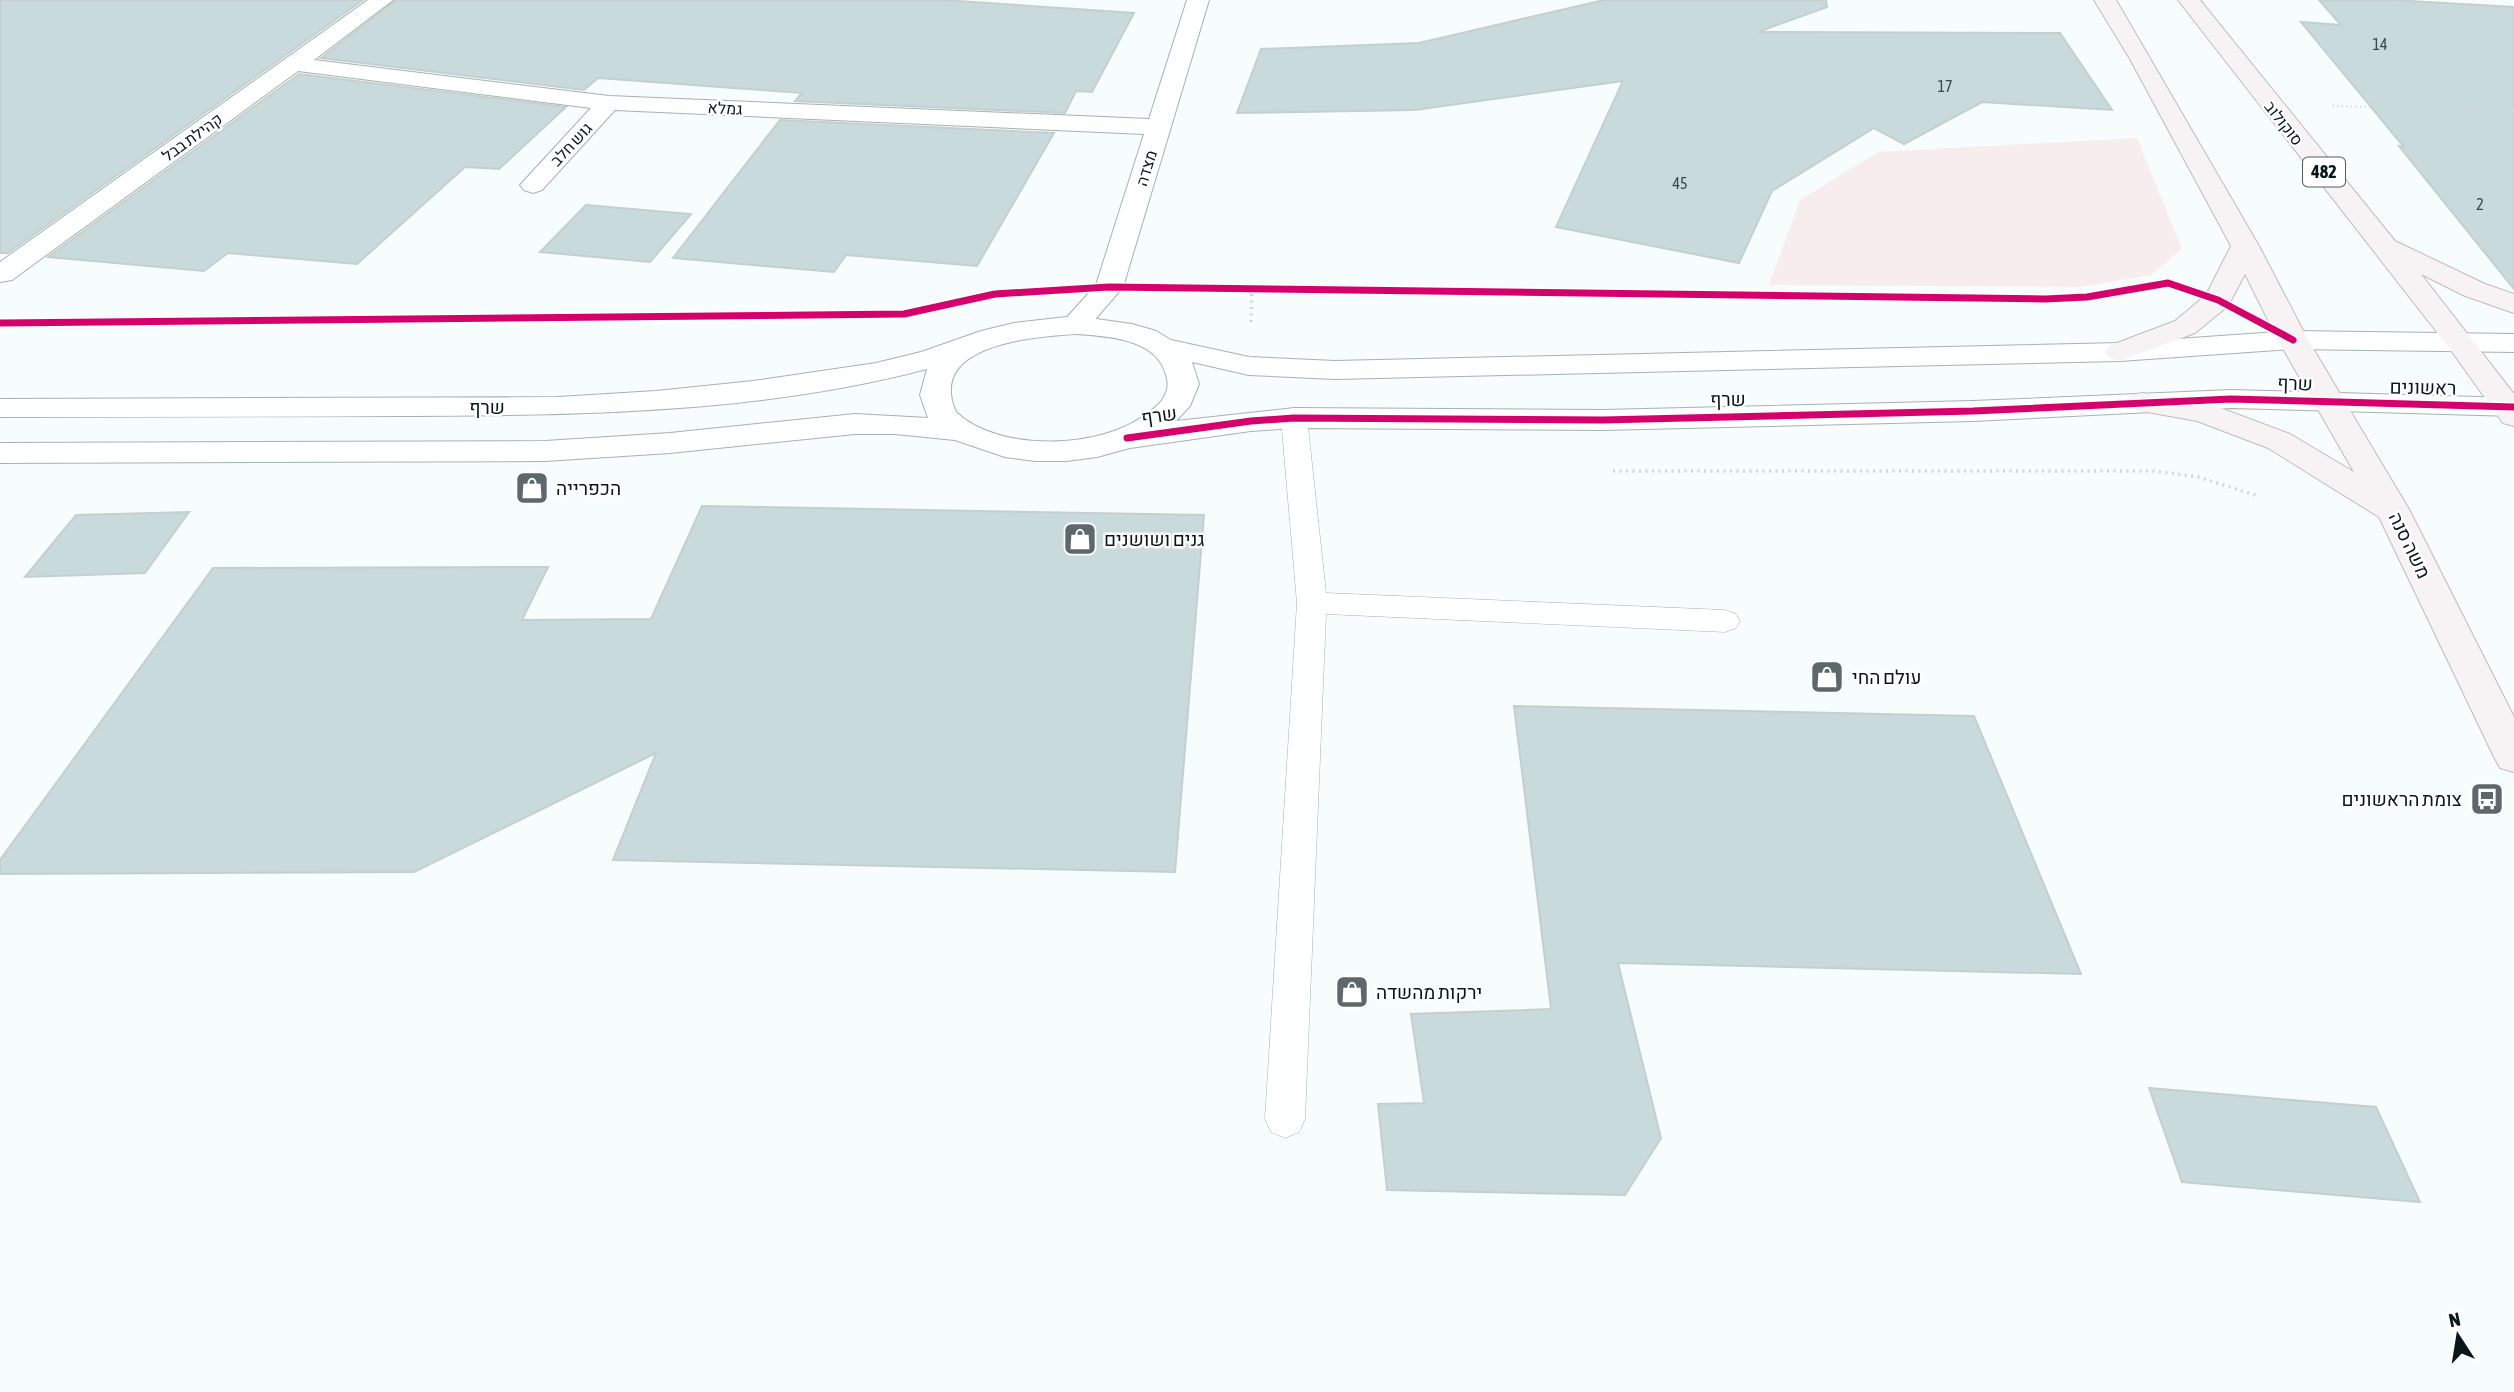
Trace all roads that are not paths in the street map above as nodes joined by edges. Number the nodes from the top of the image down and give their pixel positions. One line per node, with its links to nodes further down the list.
1 (382, 0): 5 (street, קהילת בבל)
2 (1198, 0): 7 (street, מצדה)
3 (2105, 0): 10 (main road)
4 (2189, 0): 9 (main road, סוקולוב / 482)
5 (294, 64): 6 (street, גמלא); 11 (street, קהילת בבל)
6 (609, 103): 7 (street, גמלא); 8 (street, גוש חלב)
7 (1158, 128): 13 (street, מצדה)
8 (533, 185)
9 (2381, 244): 12 (main road); 15 (main road, סוקולוב / 482)
10 (2245, 246): 14 (main road); 19 (main road)
11 (2, 274)
12 (2514, 304)
13 (1075, 325): 17 (street, שרף); 18 (street, שרף)
14 (2293, 340): 15 (street); 19 (street, שרף); 21 (main road, משה סנה)
15 (2461, 343): 16 (street); 23 (main road, 482)
16 (2514, 343)
17 (969, 346): 22 (street, שרף); 25 (street)
18 (1164, 347): 19 (street, שרף); 26 (street)
19 (2120, 352)
20 (2142, 402): 21 (street, שרף); 24 (street, שרף); 28 (main road)
21 (2330, 402): 23 (street, ראשונים); 28 (main road, משה סנה)
22 (0, 408)
23 (2512, 410)
24 (1294, 418): 26 (street, שרף); 29 (lane)
25 (962, 431): 26 (street); 27 (street)
26 (1127, 438)
27 (0, 453)
28 (2393, 511): 31 (main road, משה סנה)
29 (1312, 603): 30 (lane); 32 (lane)
30 (1725, 621)
31 (2514, 757)
32 (1285, 1119)

